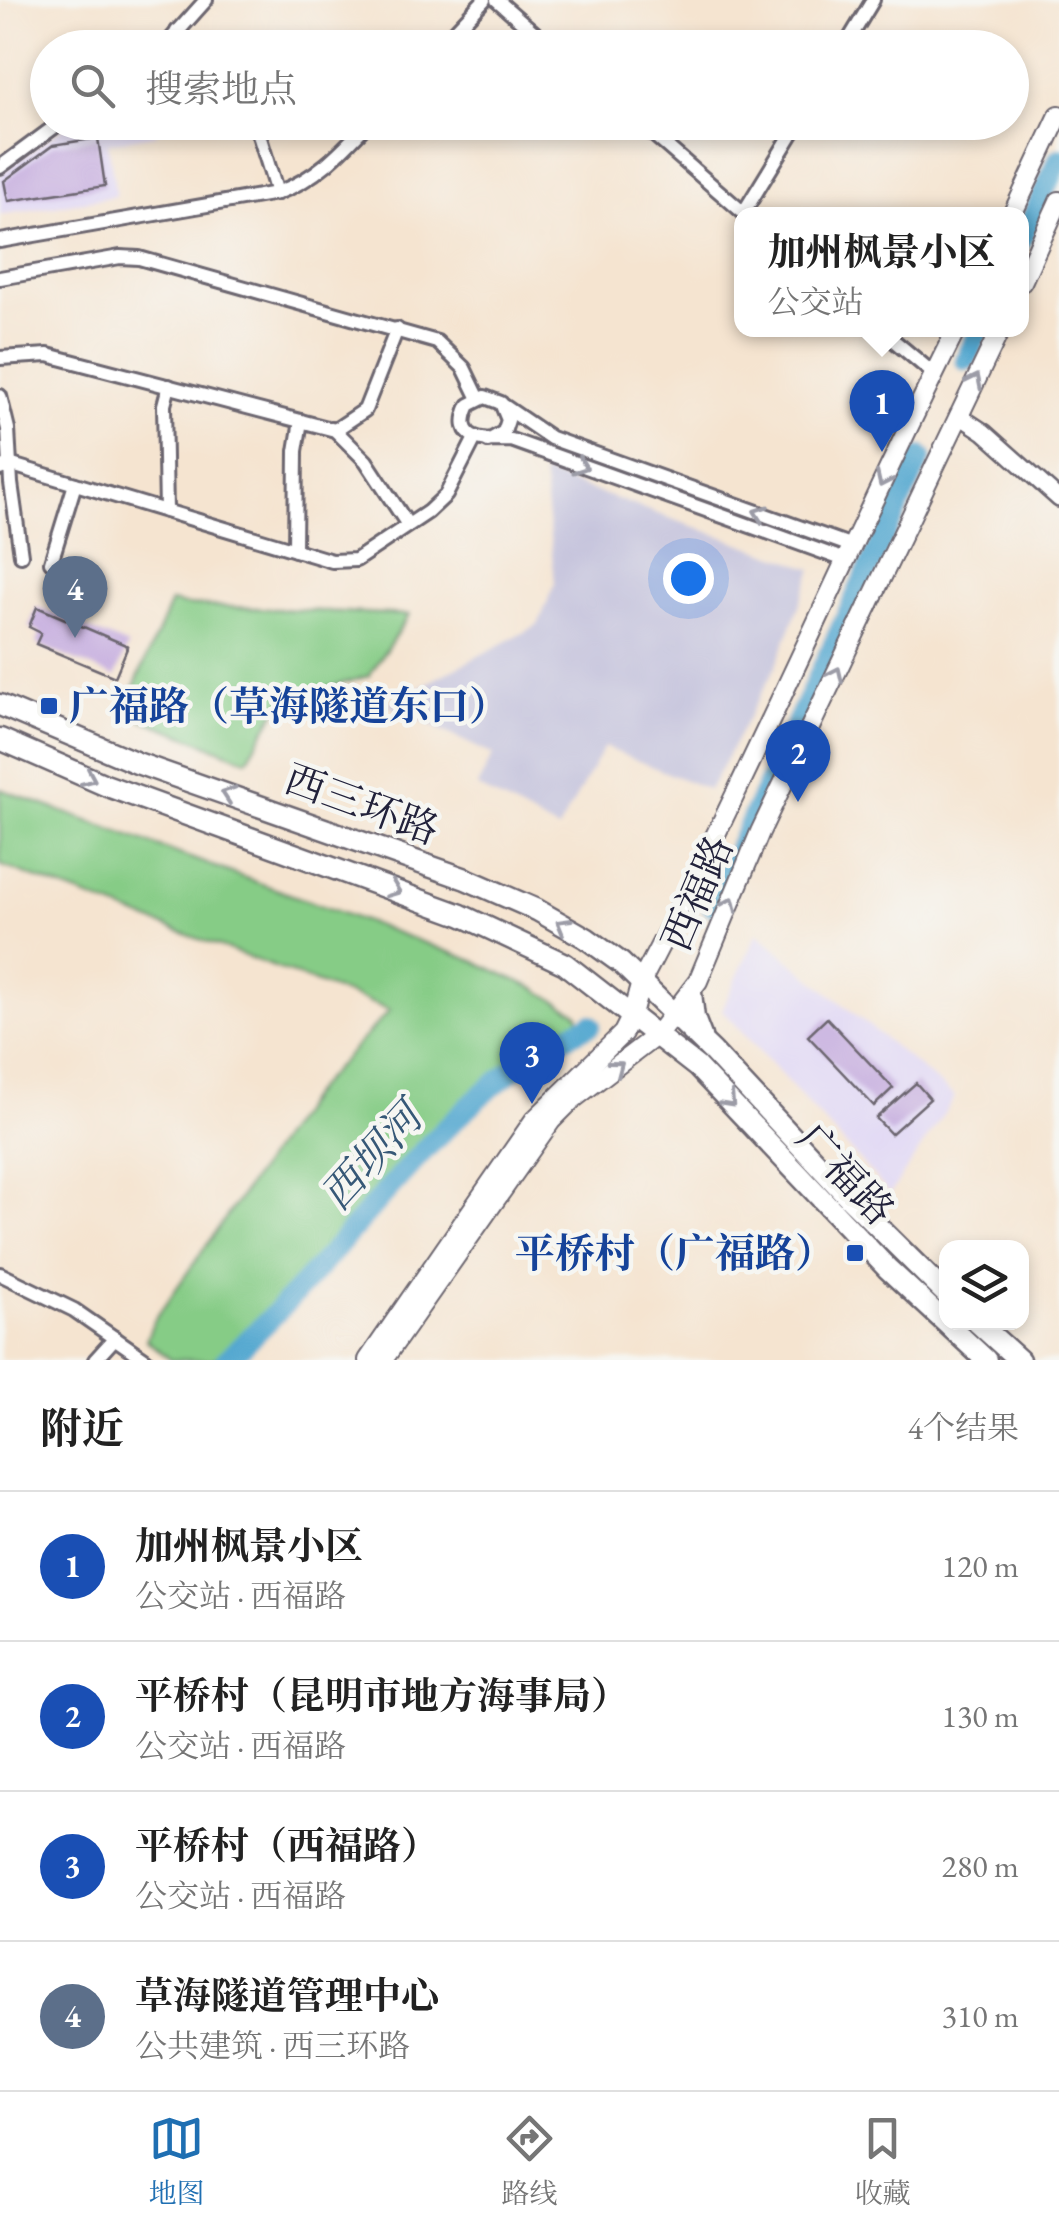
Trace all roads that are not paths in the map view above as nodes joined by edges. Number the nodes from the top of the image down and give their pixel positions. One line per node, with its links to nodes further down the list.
1 (206, 0): 5 (street)
2 (484, 0): 6 (street)
3 (497, 0): 7 (street)
4 (873, 0): 8 (street)
5 (178, 30)
6 (456, 30)
7 (531, 30)
8 (855, 30)
9 (1059, 116): 20 (main road)
10 (37, 140): 15 (street)
11 (261, 140): 16 (street)
12 (352, 140): 16 (street)
13 (660, 140): 18 (street)
14 (788, 140): 19 (street)
15 (0, 167)
16 (277, 193): 21 (street)
17 (1059, 201): 22 (main road)
18 (737, 207)
19 (749, 207)
20 (1015, 207)
21 (0, 240)
22 (1029, 267)
23 (0, 278): 24 (street)
24 (397, 329): 32 (street); 36 (street)
25 (889, 337): 29 (street)
26 (952, 337): 29 (main road, 西福路)
27 (997, 337): 34 (main road, 西福路, one-way to 27)
28 (0, 358): 30 (street)
29 (934, 374): 44 (main road, 西福路, one-way to 44)
30 (168, 386): 35 (street); 41 (street)
31 (0, 396): 38 (street)
32 (479, 399): 33 (street); 37 (street)
33 (501, 403): 37 (street); 44 (street, one-way to 33)
34 (958, 415): 40 (street); 50 (main road, 西福路, one-way to 34)
35 (301, 421): 36 (street); 43 (street)
36 (335, 430): 42 (street)
37 (482, 440): 42 (street); 44 (street, one-way to 44)
38 (5, 467): 39 (street); 45 (street)
39 (75, 484): 41 (street); 46 (street)
40 (1059, 499)
41 (166, 511): 43 (street)
42 (408, 526): 43 (street)
43 (295, 550)
44 (848, 553): 49 (main road, 西福路)
45 (20, 556)
46 (51, 562)
47 (6, 706): 49 (main road, 西三环路, one-way to 47)
48 (0, 738): 52 (main road, 西三环路, one-way to 52)
49 (641, 982): 51 (main road, 西三环路); 52 (main road, 西福路)
50 (691, 993): 51 (main road, 西福路); 54 (main road)
51 (674, 1014): 53 (main road, 西福路); 54 (main road, 广福路)
52 (632, 1016): 53 (main road, 西三环路); 61 (main road, 西福路)
53 (657, 1035): 62 (main road, 西福路, one-way to 53); 63 (main road, 广福路, one-way to 63)
54 (704, 1043): 56 (main road, 广福路)
55 (0, 1274): 58 (street)
56 (939, 1287)
57 (987, 1330): 64 (main road)
58 (115, 1338): 59 (street); 60 (street)
59 (95, 1360)
60 (146, 1360)
61 (368, 1360)
62 (383, 1360)
63 (986, 1360)
64 (1019, 1360)

